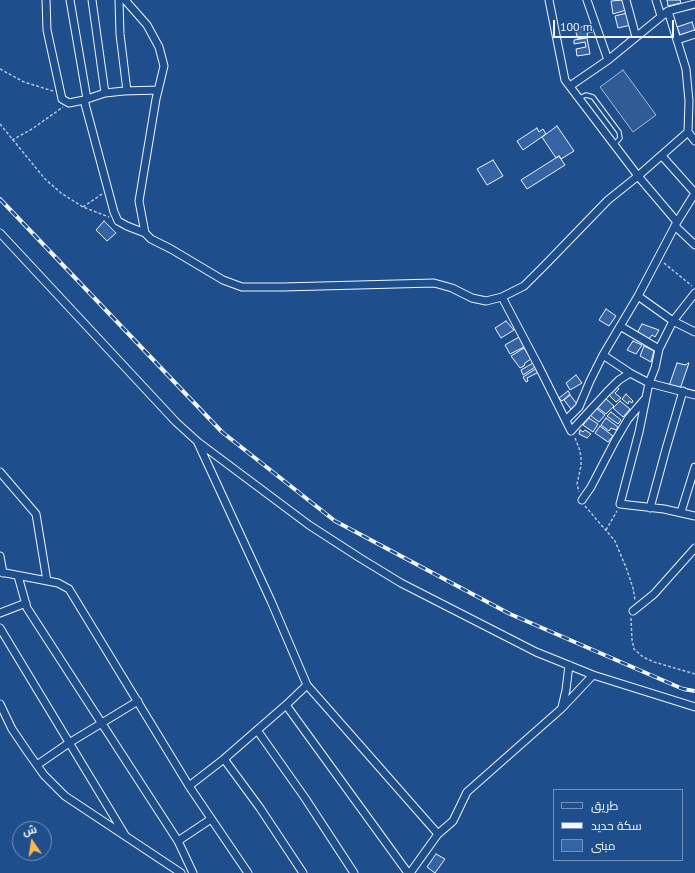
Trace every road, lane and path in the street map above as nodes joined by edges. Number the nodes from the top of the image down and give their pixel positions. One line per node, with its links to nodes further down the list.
1 (46, 0): 22 (street)
2 (70, 0): 24 (street)
3 (92, 0): 21 (street)
4 (119, 0): 20 (street)
5 (125, 0): 19 (street)
6 (549, 0): 18 (street)
7 (587, 0): 16 (street)
8 (626, 0): 14 (street)
9 (656, 0): 12 (street)
10 (695, 4): 11 (street)
11 (668, 11): 12 (street); 15 (street)
12 (661, 16): 14 (street)
13 (695, 34): 15 (street)
14 (636, 37): 16 (street)
15 (678, 40): 26 (street)
16 (608, 60): 18 (street)
17 (0, 69): 22 (path)
18 (570, 86): 23 (street)
19 (158, 90): 20 (street); 40 (street)
20 (127, 91): 21 (street)
21 (105, 93): 24 (street)
22 (62, 94): 25 (street)
23 (579, 98): 31 (street); 31 (lane)
24 (86, 100): 25 (street); 34 (street)
25 (69, 103): 29 (path)
26 (692, 105): 28 (street)
27 (0, 124): 29 (path)
28 (688, 132): 30 (street); 32 (street)
29 (12, 140): 36 (path)
30 (695, 141)
31 (614, 144): 33 (street)
32 (662, 156): 33 (street); 35 (street)
33 (638, 176): 38 (street); 46 (street)
34 (108, 188): 36 (path); 37 (street)
35 (695, 193): 38 (street)
36 (83, 207): 37 (path)
37 (118, 221): 40 (street)
38 (676, 224): 41 (street); 42 (street)
39 (0, 233): 59 (street)
40 (145, 233): 46 (street)
41 (695, 245)
42 (658, 258): 43 (path); 45 (street)
43 (695, 288)
44 (695, 293): 47 (street)
45 (638, 296): 47 (street); 48 (street)
46 (502, 297): 57 (street)
47 (673, 320): 49 (street); 50 (street)
48 (620, 326): 50 (street); 51 (street)
49 (695, 332)
50 (659, 349): 53 (street)
51 (603, 355): 52 (street); 57 (street)
52 (630, 373): 53 (street); 58 (street)
53 (649, 383): 54 (street); 56 (street)
54 (683, 391): 55 (street); 64 (street)
55 (695, 395)
56 (646, 397): 62 (street); 63 (street)
57 (566, 420): 58 (street)
58 (571, 430): 62 (path)
59 (198, 442): 77 (street); 80 (street)
60 (695, 467): 65 (street)
61 (0, 472): 72 (street)
62 (582, 500): 67 (path)
63 (620, 504): 64 (street); 67 (path)
64 (650, 508): 65 (street)
65 (681, 512): 66 (street)
66 (695, 516)
67 (606, 530): 74 (path)
68 (695, 548): 74 (street)
69 (0, 556): 70 (street)
70 (2, 572): 71 (street)
71 (18, 576): 72 (street); 73 (street)
72 (47, 581): 81 (street)
73 (26, 603): 75 (street); 86 (street)
74 (633, 611): 78 (path)
75 (0, 613)
76 (0, 628): 88 (street)
77 (569, 665): 79 (street); 85 (street)
78 (695, 674)
79 (593, 675): 84 (street); 85 (street)
80 (307, 685): 83 (street); 93 (street)
81 (138, 701): 86 (street); 91 (street)
82 (0, 704): 90 (street)
83 (286, 706): 87 (street); 101 (street)
84 (695, 707)
85 (561, 709): 93 (street)
86 (102, 724): 88 (street); 95 (street)
87 (257, 730): 89 (street); 100 (street)
88 (70, 743): 90 (street); 94 (street)
89 (224, 759): 91 (street); 99 (street)
90 (37, 765): 94 (street)
91 (189, 786): 92 (street)
92 (211, 819): 95 (street); 98 (street)
93 (438, 834): 101 (street)
94 (126, 837): 96 (street)
95 (178, 840): 97 (street)
96 (181, 873)
97 (194, 873)
98 (248, 873)
99 (302, 873)
100 (354, 873)
101 (409, 873)

